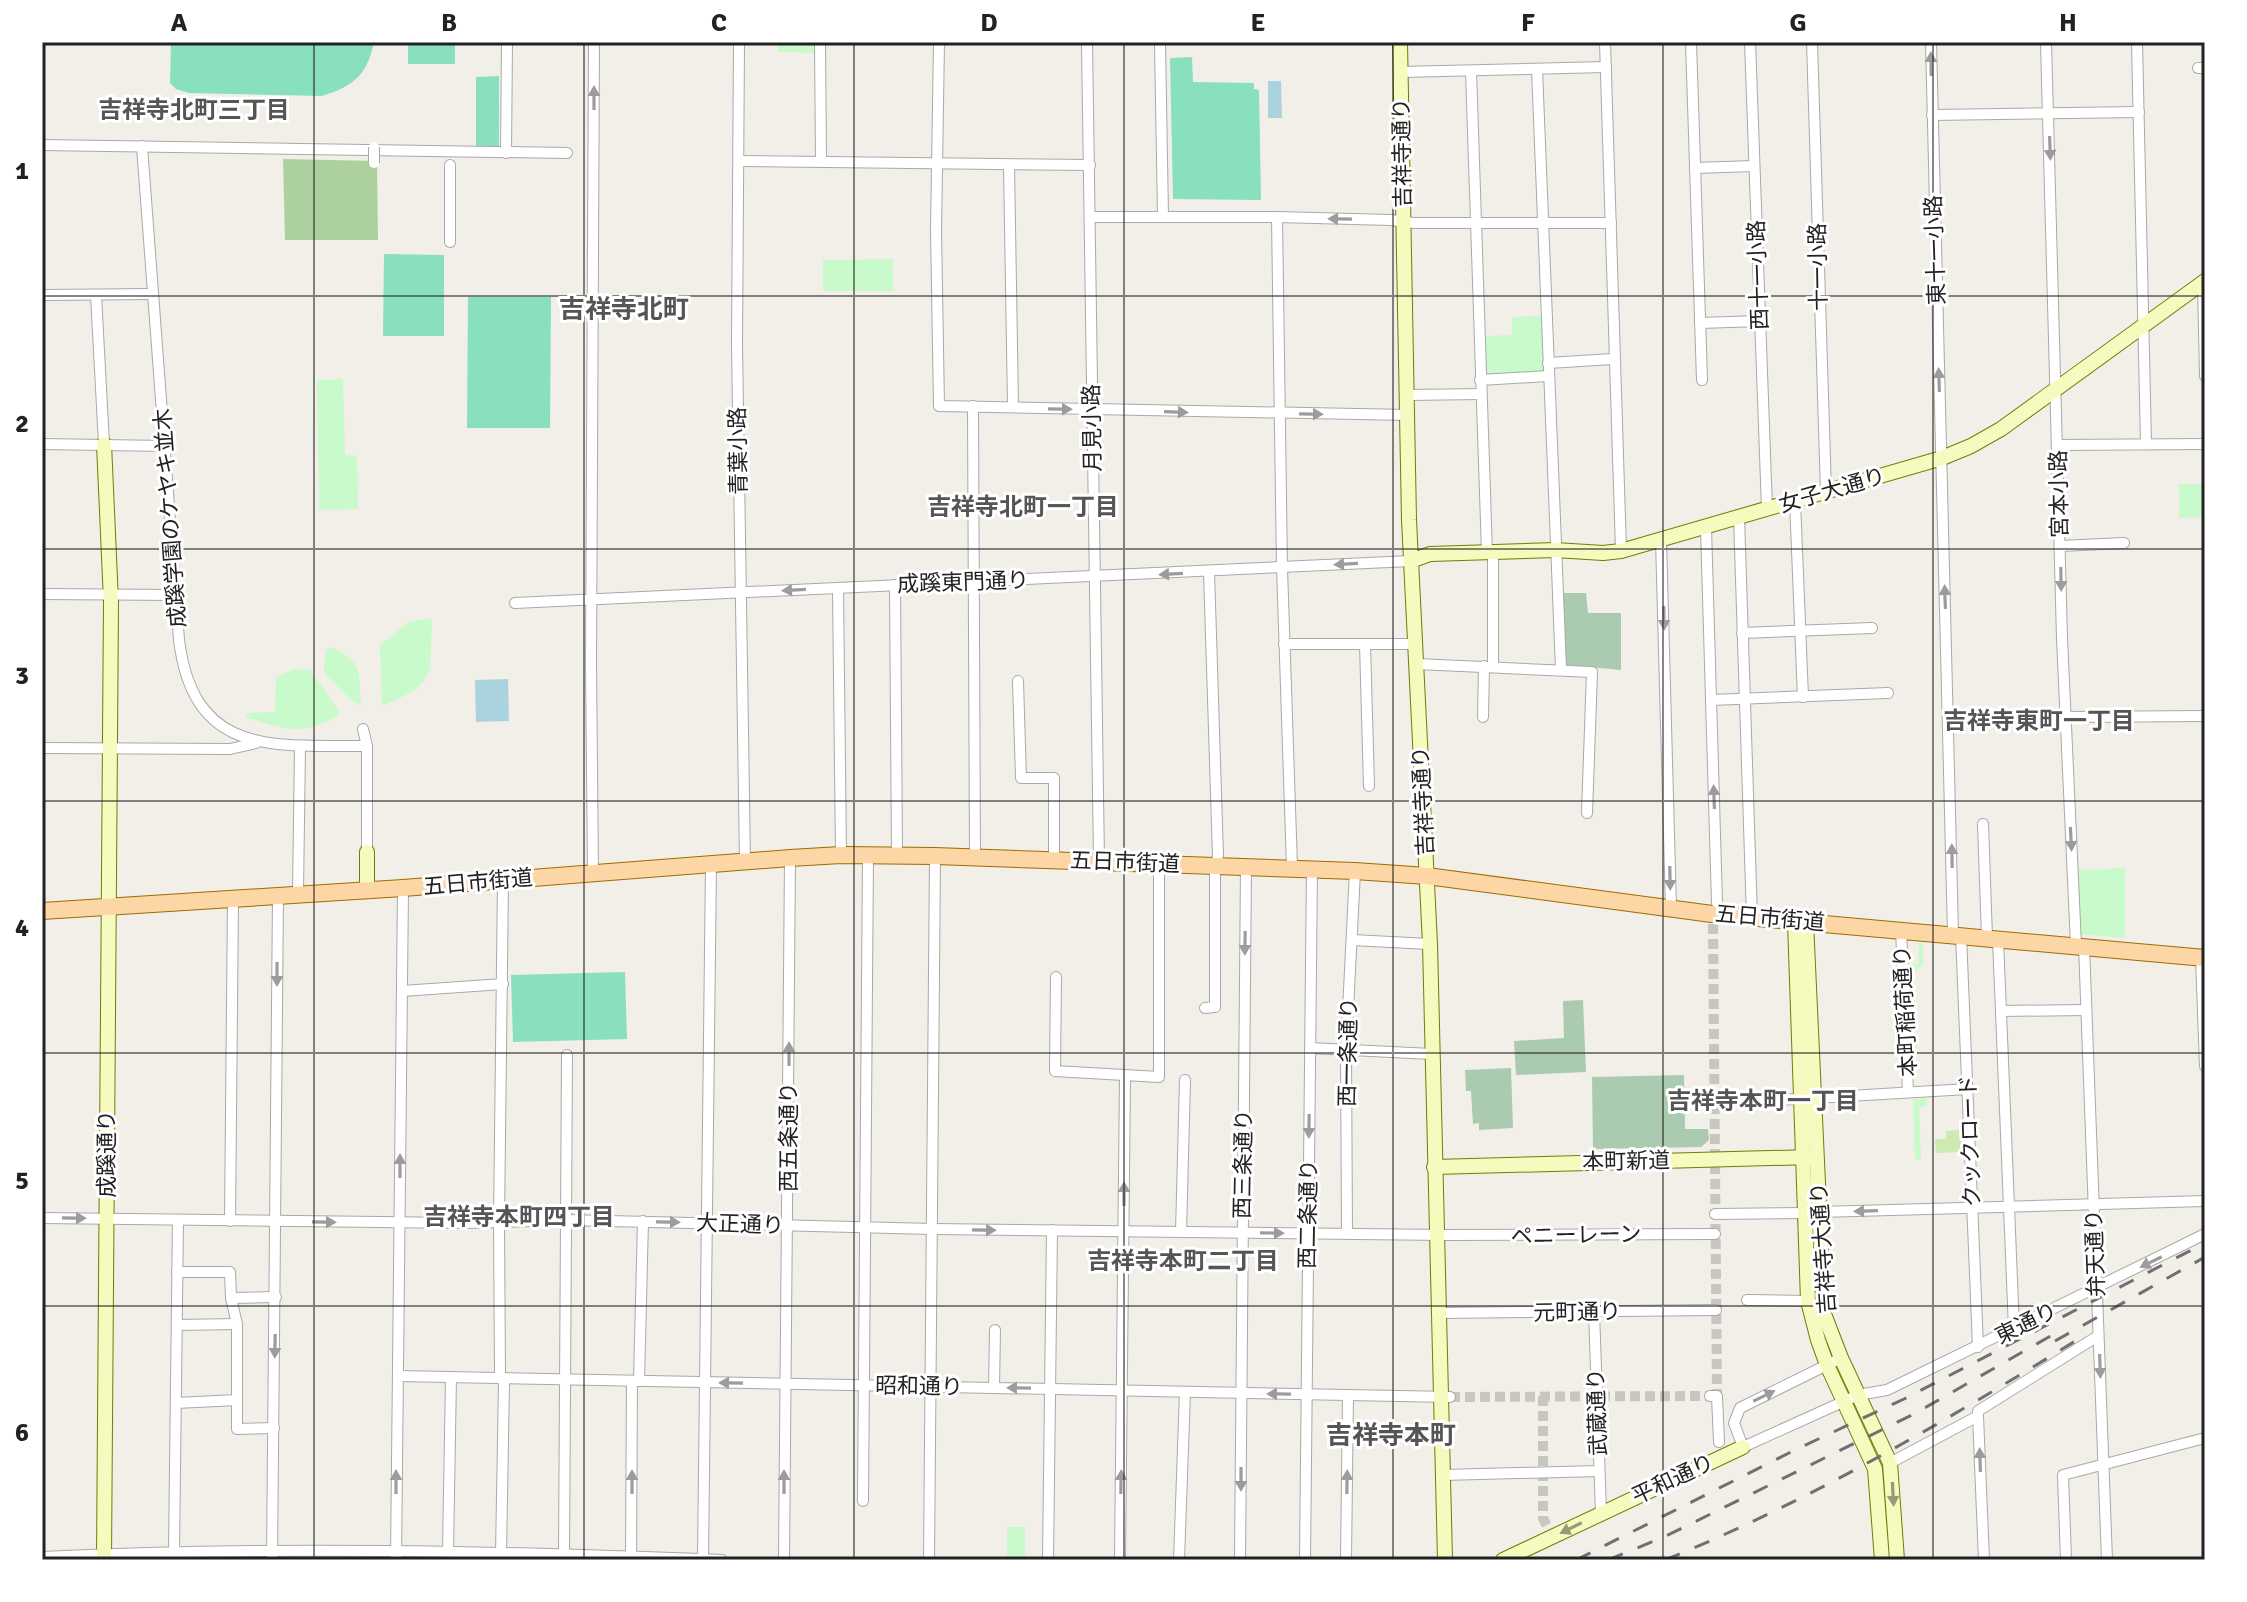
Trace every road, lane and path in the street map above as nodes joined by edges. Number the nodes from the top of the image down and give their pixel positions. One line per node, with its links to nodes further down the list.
1 (507, 42): 26 (street)
2 (594, 42): 95 (street, one-way to 2)
3 (739, 42): 28 (street, 青葉小路)
4 (820, 42): 29 (street)
5 (939, 42): 30 (street)
6 (1087, 42): 34 (street, 月見小路)
7 (1160, 42): 38 (street)
8 (1400, 42): 19 (main road, 吉祥寺通り)
9 (1605, 42): 16 (street)
10 (1691, 42): 36 (street)
11 (1750, 42): 35 (street, 西十一小路)
12 (1812, 42): 73 (street, 十一小路)
13 (1931, 42): 22 (street, 東十一小路, one-way to 13)
14 (2046, 42): 21 (street, 宮本小路)
15 (2137, 42): 20 (street)
16 (1606, 67): 17 (street); 43 (street)
17 (1537, 69): 18 (street); 42 (street)
18 (1471, 71): 19 (street); 41 (street)
19 (1401, 72): 40 (main road, 吉祥寺通り)
20 (2139, 112): 21 (street); 51 (street)
21 (2049, 114): 22 (street); 58 (street, 宮本小路, one-way to 58)
22 (1932, 115): 72 (street, 東十一小路, one-way to 22)
23 (42, 145): 24 (street)
24 (142, 146): 26 (street); 46 (street, 成蹊学園のケヤキ並木)
25 (374, 147): 31 (street, bridge)
26 (506, 153): 27 (street)
27 (567, 153)
28 (740, 161): 29 (street); 91 (street, 青葉小路)
29 (821, 161): 30 (street)
30 (939, 162): 33 (street); 61 (street)
31 (374, 163)
32 (450, 165): 44 (street)
33 (1009, 165): 34 (street); 62 (street)
34 (1090, 165): 37 (street, 月見小路)
35 (1754, 166): 36 (street); 49 (street, 西十一小路)
36 (1695, 168): 50 (street)
37 (1091, 217): 38 (street); 63 (street, 月見小路)
38 (1163, 217): 39 (street)
39 (1277, 217): 40 (street, one-way to 39); 64 (street)
40 (1403, 222): 41 (street); 60 (main road, 吉祥寺通り)
41 (1476, 222): 42 (street); 56 (street)
42 (1543, 223): 43 (street); 53 (street)
43 (1611, 223): 52 (street)
44 (450, 242)
45 (2204, 282): 51 (main road, 女子大通り); 55 (street)
46 (153, 294): 48 (street); 71 (street, 成蹊学園のケヤキ並木)
47 (42, 295): 48 (street)
48 (96, 295): 67 (street)
49 (1760, 321): 50 (street); 75 (street, 西十一小路)
50 (1700, 323): 57 (street)
51 (2144, 326): 58 (main road, 女子大通り); 68 (street)
52 (1613, 359): 53 (street); 82 (street)
53 (1548, 363): 54 (street)
54 (1548, 376): 56 (street); 81 (street)
55 (2205, 376)
56 (1480, 380): 59 (street)
57 (1702, 380)
58 (2057, 389): 70 (street, 宮本小路); 72 (main road, 女子大通り)
59 (1481, 394): 60 (street); 83 (street)
60 (1408, 395): 65 (main road, 吉祥寺通り)
61 (973, 406): 62 (street); 88 (street)
62 (1013, 407): 63 (street, one-way to 63)
63 (1091, 409): 64 (street, one-way to 64); 87 (street, 月見小路)
64 (1279, 414): 65 (street, one-way to 65); 85 (street)
65 (1408, 415): 84 (main road, 吉祥寺通り)
66 (42, 444): 67 (street)
67 (104, 444): 71 (street); 93 (main road)
68 (2146, 444): 69 (street); 70 (street)
69 (2205, 444)
70 (2057, 445): 80 (street, 宮本小路)
71 (165, 446): 94 (street, 成蹊学園のケヤキ並木)
72 (1942, 458): 73 (main road, 女子大通り); 114 (street, 東十一小路, one-way to 72)
73 (1826, 492): 74 (main road, 女子大通り)
74 (1795, 501): 75 (main road, 女子大通り); 98 (street)
75 (1767, 509): 76 (main road, 女子大通り)
76 (1739, 517): 77 (main road, 女子大通り); 99 (street)
77 (1706, 528): 78 (main road, 女子大通り); 110 (street)
78 (1661, 540): 82 (main road, 女子大通り); 150 (street, one-way to 150)
79 (2124, 543): 80 (street)
80 (2060, 546): 113 (street, 宮本小路, one-way to 113)
81 (1555, 550): 82 (main road, 女子大通り); 83 (main road, 女子大通り); 105 (street)
82 (1621, 551)
83 (1490, 553): 84 (main road, 女子大通り); 104 (street)
84 (1411, 561): 85 (street, 成蹊東門通り, one-way to 85); 102 (main road, 吉祥寺通り)
85 (1282, 568): 86 (street, 成蹊東門通り); 100 (street)
86 (1209, 572): 87 (street, 成蹊東門通り, one-way to 87); 136 (street)
87 (1096, 577): 88 (street, 成蹊東門通り); 133 (street, 月見小路)
88 (975, 582): 89 (street, 成蹊東門通り); 129 (street)
89 (895, 585): 90 (street, 成蹊東門通り); 127 (street)
90 (838, 588): 91 (street, 成蹊東門通り, one-way to 91); 125 (street)
91 (739, 592): 95 (street, 成蹊東門通り); 132 (street, 青葉小路)
92 (42, 594): 93 (street)
93 (111, 595): 94 (street); 120 (main road, 成蹊通り)
94 (175, 595): 116 (street, 成蹊学園のケヤキ並木)
95 (592, 599): 96 (street, 成蹊東門通り); 141 (street)
96 (515, 603)
97 (1872, 628): 98 (street)
98 (1799, 631): 99 (street); 108 (street)
99 (1742, 633): 109 (street)
100 (1284, 644): 101 (street); 138 (street)
101 (1365, 644): 102 (street); 121 (street)
102 (1416, 644): 103 (main road, 吉祥寺通り)
103 (1417, 664): 104 (street); 142 (main road, 吉祥寺通り)
104 (1488, 666): 105 (street); 112 (street)
105 (1561, 669): 122 (street)
106 (1018, 681): 131 (street)
107 (1888, 693): 108 (street)
108 (1803, 697): 109 (street)
109 (1746, 698): 110 (street); 153 (street)
110 (1711, 700): 152 (street, one-way to 110)
111 (2205, 716): 113 (street)
112 (1483, 717)
113 (2066, 717): 114 (street); 160 (street, 宮本小路, one-way to 160)
114 (1949, 718): 156 (street, クックロード, one-way to 114)
115 (363, 729): 118 (street)
116 (256, 743): 117 (street, 成蹊学園のケヤキ並木); 120 (street)
117 (300, 746): 118 (street, 成蹊学園のケヤキ並木); 146 (street)
118 (367, 746): 124 (street)
119 (42, 748): 120 (street)
120 (109, 748): 149 (main road, 成蹊通り)
121 (1369, 786)
122 (1587, 813)
123 (1983, 824): 157 (street)
124 (367, 852): 145 (main road)
125 (841, 855): 126 (main road, 五日市街道); 130 (main road, 五日市街道)
126 (868, 855): 127 (main road, 五日市街道); 198 (street)
127 (897, 855): 128 (main road, 五日市街道)
128 (935, 856): 129 (main road, 五日市街道); 199 (street)
129 (975, 857): 131 (main road, 五日市街道)
130 (790, 858): 132 (main road, 五日市街道); 197 (street, 西五条通り, one-way to 130)
131 (1054, 859): 133 (main road, 五日市街道)
132 (745, 861): 135 (main road, 五日市街道)
133 (1099, 861): 134 (main road, 五日市街道)
134 (1159, 863): 136 (main road, 五日市街道); 173 (street)
135 (711, 864): 141 (main road, 五日市街道); 196 (street)
136 (1217, 864): 137 (main road, 五日市街道); 165 (street)
137 (1246, 865): 138 (main road, 五日市街道); 203 (street, 西三条通り, one-way to 203)
138 (1292, 867): 139 (main road, 五日市街道)
139 (1312, 868): 140 (main road, 五日市街道); 168 (street, 西二条通り)
140 (1355, 871): 142 (main road, 五日市街道); 158 (street, 西一条通り)
141 (593, 873): 143 (main road, 五日市街道)
142 (1427, 876): 150 (main road, 五日市街道); 159 (main road, 吉祥寺通り)
143 (503, 880): 144 (main road, 五日市街道); 163 (street)
144 (403, 888): 145 (main road, 五日市街道); 164 (street)
145 (367, 890): 146 (main road, 五日市街道)
146 (298, 894): 147 (main road, 五日市街道)
147 (278, 896): 148 (main road, 五日市街道); 192 (street, one-way to 192)
148 (233, 899): 149 (main road, 五日市街道); 191 (street)
149 (109, 907): 151 (main road, 五日市街道); 188 (main road, 成蹊通り)
150 (1671, 908): 152 (main road, 五日市街道)
151 (42, 911)
152 (1714, 913): 153 (main road, 五日市街道)
153 (1752, 918): 154 (main road, 五日市街道)
154 (1800, 922): 155 (main road, 五日市街道); 177 (main road, 吉祥寺大通り)
155 (1901, 929): 156 (main road, 五日市街道); 176 (street, 本町稲荷通り)
156 (1957, 935): 157 (main road, 五日市街道); 175 (street, クックロード)
157 (1993, 938): 160 (main road, 五日市街道); 167 (street)
158 (1352, 940): 159 (street); 169 (street, 西一条通り)
159 (1430, 944): 170 (main road, 吉祥寺通り)
160 (2080, 945): 161 (main road, 五日市街道); 166 (street, 弁天通り)
161 (2203, 957): 172 (street)
162 (1056, 977): 173 (street)
163 (503, 984): 164 (street); 194 (street)
164 (402, 991): 195 (street, one-way to 164)
165 (1205, 1008)
166 (2086, 1010): 167 (street); 182 (street, 弁天通り)
167 (2001, 1011): 183 (street)
168 (1310, 1048): 169 (street); 204 (street, 西二条通り, one-way to 204)
169 (1346, 1050): 170 (street); 205 (street, 西一条通り)
170 (1432, 1054): 180 (main road, 吉祥寺通り)
171 (567, 1055): 190 (street)
172 (2205, 1066)
173 (1125, 1077): 201 (street, one-way to 173)
174 (1185, 1080): 202 (street)
175 (1968, 1089): 176 (street); 184 (street, クックロード)
176 (1908, 1092): 177 (street)
177 (1809, 1098): 178 (street); 179 (main road, 吉祥寺大通り)
178 (1714, 1101)
179 (1810, 1157): 180 (main road, 本町新道); 185 (main road, 吉祥寺大通り)
180 (1434, 1167): 208 (main road, 吉祥寺通り)
181 (2205, 1201): 182 (street)
182 (2093, 1204): 183 (street); 210 (street, 弁天通り)
183 (2010, 1206): 184 (street); 220 (street)
184 (1972, 1207): 185 (street, one-way to 185); 223 (street, クックロード)
185 (1814, 1212): 186 (street); 214 (main road, 吉祥寺大通り); 224 (main road, 吉祥寺大通り)
186 (1715, 1214)
187 (42, 1218): 188 (street, 大正通り, one-way to 188)
188 (106, 1219): 189 (street, 大正通り); 269 (main road, 成蹊通り)
189 (178, 1220): 191 (street, 大正通り); 209 (street)
190 (566, 1220): 193 (street, 大正通り); 194 (street, 大正通り); 228 (street)
191 (230, 1221): 192 (street, 大正通り)
192 (277, 1221): 195 (street, 大正通り, one-way to 195); 211 (street)
193 (643, 1221): 196 (street, 大正通り, one-way to 196); 229 (street)
194 (499, 1222): 195 (street, 大正通り); 227 (street)
195 (401, 1223): 225 (street)
196 (707, 1223): 197 (street, 大正通り); 230 (street)
197 (787, 1225): 198 (street, 大正通り); 231 (street, 西五条通り)
198 (865, 1227): 199 (street, 大正通り); 232 (street)
199 (933, 1229): 200 (street, 大正通り, one-way to 200); 233 (street)
200 (1052, 1230): 201 (street, 大正通り); 235 (street)
201 (1124, 1231): 202 (street, 大正通り); 236 (street)
202 (1181, 1232): 203 (street, 大正通り)
203 (1243, 1233): 204 (street, 大正通り, one-way to 204); 238 (street, 西三条通り)
204 (1308, 1233): 205 (street, 大正通り); 239 (street, 西二条通り)
205 (1347, 1234): 208 (street, 大正通り)
206 (1715, 1234): 208 (street, ペニーレーン)
207 (2205, 1234): 210 (street, 東通り, one-way to 210)
208 (1437, 1235): 217 (main road, 吉祥寺通り)
209 (177, 1272): 212 (street); 219 (street)
210 (2096, 1288): 220 (street, 東通り); 222 (street, 弁天通り)
211 (276, 1297): 212 (street); 248 (street, one-way to 248)
212 (231, 1298): 218 (street)
213 (1747, 1300): 214 (street)
214 (1808, 1301): 224 (main road, 吉祥寺大通り)
215 (1716, 1310): 216 (street, 元町通り)
216 (1594, 1311): 217 (street, 元町通り); 254 (street, 武蔵通り)
217 (1439, 1313): 243 (main road, 吉祥寺通り)
218 (237, 1324): 219 (street); 244 (street)
219 (177, 1325): 246 (street)
220 (2014, 1329): 223 (street, 東通り)
221 (995, 1330): 234 (street)
222 (2098, 1336): 247 (street); 253 (street, 弁天通り, one-way to 253)
223 (1978, 1347): 241 (street, 東通り)
224 (1834, 1362): 241 (main road, 吉祥寺大通り); 245 (main road, 吉祥寺大通り); 251 (street, one-way to 224)
225 (398, 1376): 226 (street, 昭和通り); 261 (street, one-way to 225)
226 (451, 1377): 227 (street, 昭和通り); 262 (street)
227 (501, 1378): 228 (street, 昭和通り); 259 (street)
228 (565, 1379): 229 (street, 昭和通り); 267 (street)
229 (636, 1381): 230 (street, 昭和通り); 270 (street, one-way to 229)
230 (706, 1382): 231 (street, 昭和通り, one-way to 230); 271 (street)
231 (784, 1384): 232 (street, 昭和通り); 273 (street, 西五条通り, one-way to 231)
232 (862, 1385): 233 (street, 昭和通り); 256 (street)
233 (931, 1387): 234 (street, 昭和通り); 274 (street)
234 (994, 1388): 235 (street, 昭和通り, one-way to 234)
235 (1049, 1389): 236 (street, 昭和通り); 275 (street)
236 (1122, 1391): 237 (street, 昭和通り); 276 (street, one-way to 236)
237 (1185, 1392): 238 (street, 昭和通り); 277 (street)
238 (1241, 1393): 239 (street, 昭和通り, one-way to 238); 278 (street, 西三条通り, one-way to 278)
239 (1307, 1394): 240 (street, 昭和通り); 279 (street, 西二条通り)
240 (1348, 1395): 243 (street, 昭和通り); 280 (street, one-way to 240)
241 (1858, 1395): 245 (street, 東通り); 252 (main road, 吉祥寺大通り)
242 (1714, 1396): 250 (street)
243 (1446, 1397): 255 (main road, 吉祥寺通り)
244 (237, 1400): 246 (street); 248 (street)
245 (1844, 1402): 251 (street, 平和通り); 283 (main road, 吉祥寺大通り)
246 (176, 1403): 258 (street)
247 (1978, 1416): 252 (street); 285 (street, one-way to 247)
248 (274, 1428): 260 (street)
249 (2205, 1438): 253 (street)
250 (1719, 1442)
251 (1743, 1447): 257 (main road, 平和通り)
252 (1890, 1463): 284 (main road, 吉祥寺大通り, one-way to 284)
253 (2103, 1463): 286 (street); 287 (street, 弁天通り)
254 (1599, 1471): 255 (street); 257 (street, 武蔵通り)
255 (1443, 1475): 281 (main road, 吉祥寺通り)
256 (863, 1501)
257 (1601, 1513): 282 (main road, 平和通り, one-way to 282)
258 (174, 1552): 263 (street); 264 (street)
259 (501, 1554): 262 (street); 266 (street)
260 (272, 1555): 261 (street); 264 (street)
261 (396, 1555): 262 (street)
262 (456, 1555)
263 (137, 1556): 269 (street)
264 (201, 1556)
265 (42, 1557): 268 (street)
266 (524, 1557): 267 (street)
267 (566, 1557): 270 (street)
268 (65, 1558): 269 (street)
269 (104, 1558)
270 (631, 1559): 271 (street)
271 (703, 1559): 272 (street)
272 (722, 1560)
273 (784, 1560)
274 (929, 1560)
275 (1048, 1560)
276 (1120, 1560)
277 (1179, 1560)
278 (1240, 1560)
279 (1305, 1560)
280 (1346, 1560)
281 (1445, 1560)
282 (1503, 1560)
283 (1882, 1560)
284 (1897, 1560)
285 (1984, 1560)
286 (2066, 1560)
287 (2107, 1560)

